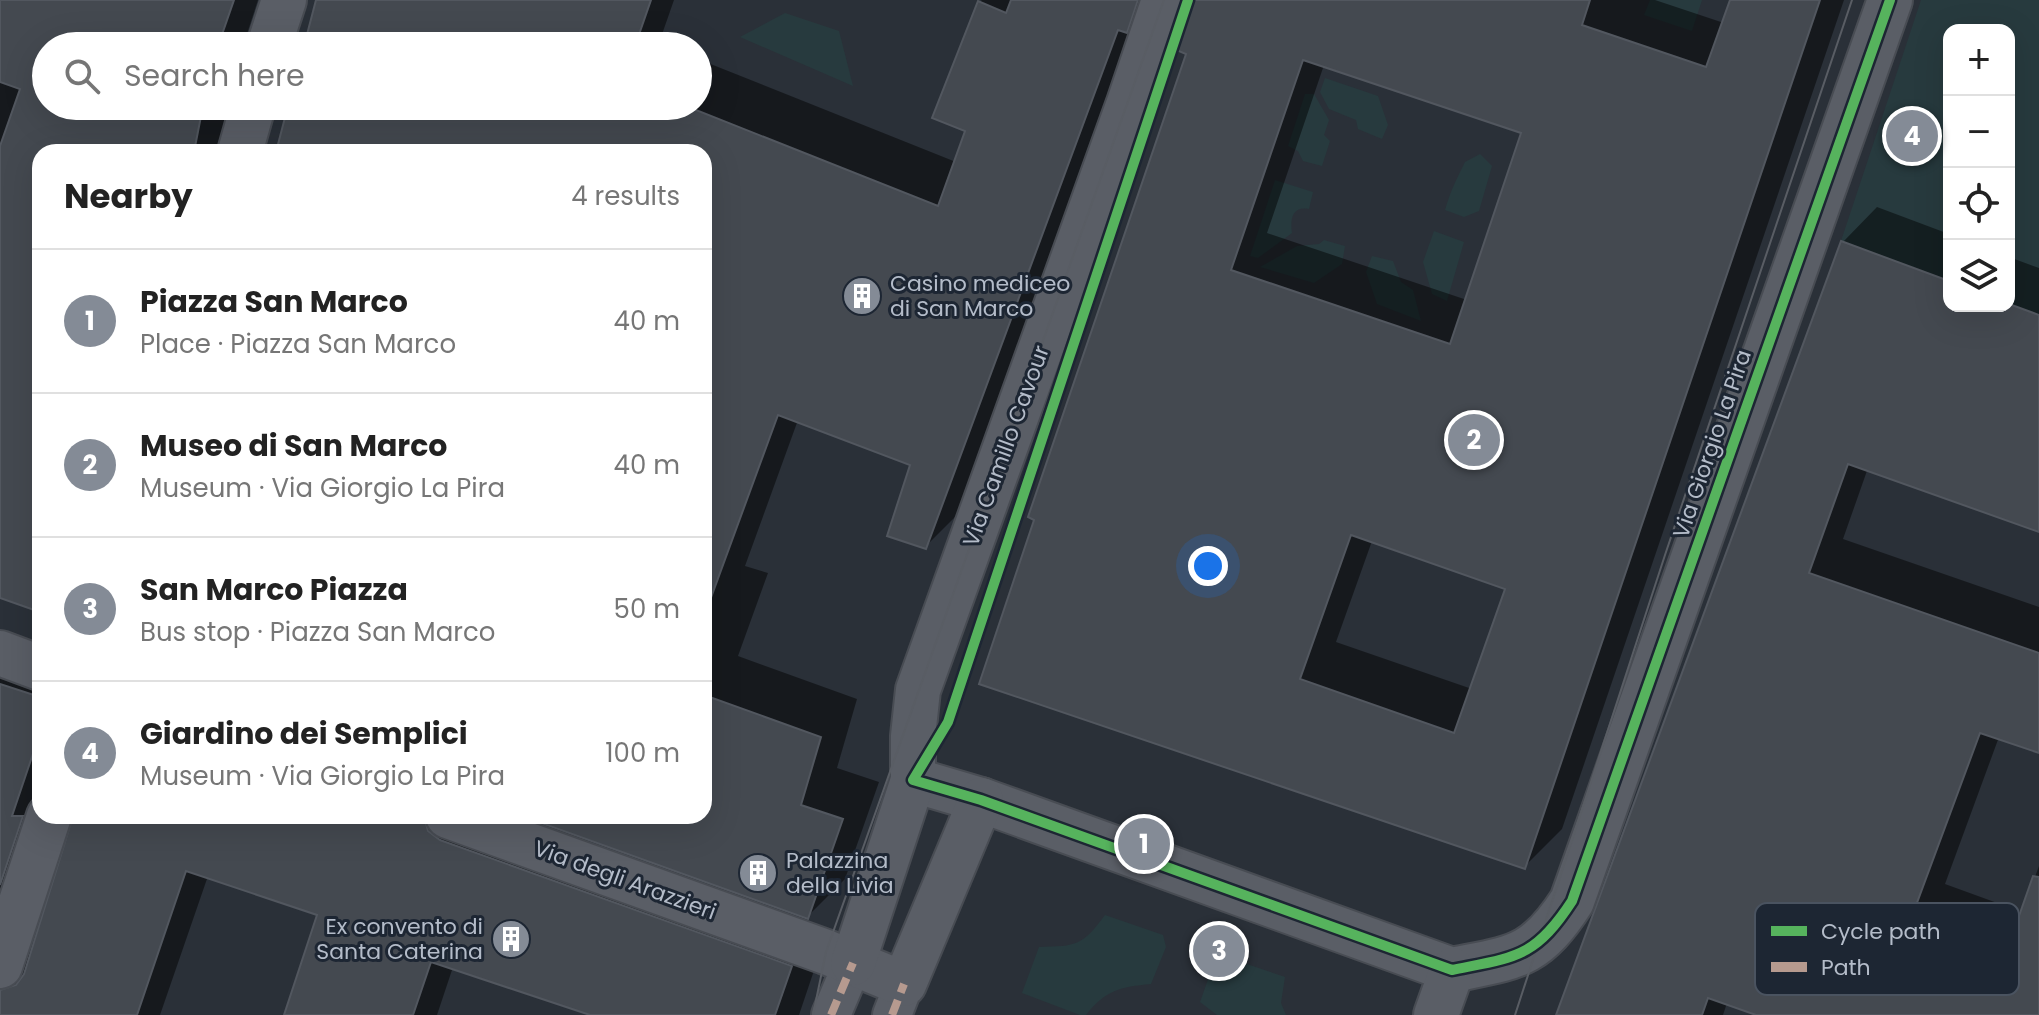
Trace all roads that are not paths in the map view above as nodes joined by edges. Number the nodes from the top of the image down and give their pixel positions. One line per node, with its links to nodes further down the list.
1 (284, 0): 4 (street)
2 (1164, 0): 9 (street, Via Camillo Cavour)
3 (1890, 0): 15 (street, Via Giorgio La Pira)
4 (274, 32)
5 (249, 120): 6 (street)
6 (242, 144)
7 (0, 653): 8 (street)
8 (32, 665)
9 (913, 780): 10 (street); 13 (street, Via Camillo Cavour)
10 (981, 800): 15 (street); 16 (street)
11 (46, 824): 14 (street)
12 (470, 824): 13 (street, Via degli Arazzieri)
13 (853, 963): 16 (street, Via degli Arazzieri); 17 (street)
14 (0, 966)
15 (1452, 970): 18 (street)
16 (898, 999)
17 (831, 1015)
18 (1436, 1015)

